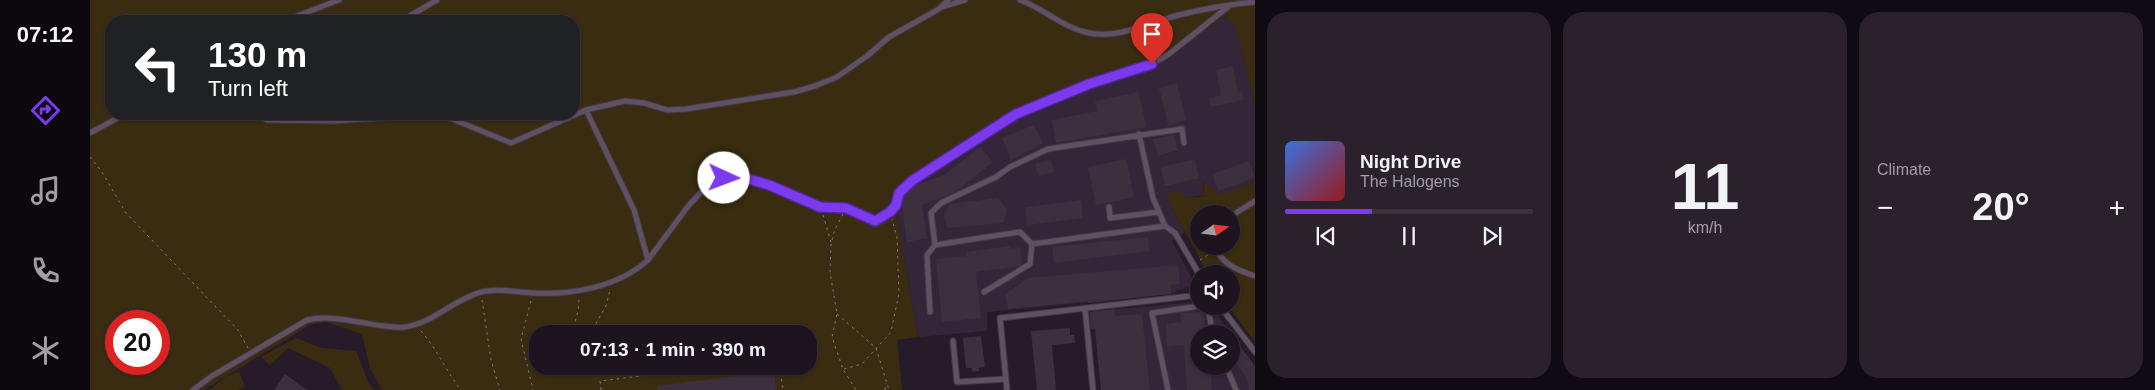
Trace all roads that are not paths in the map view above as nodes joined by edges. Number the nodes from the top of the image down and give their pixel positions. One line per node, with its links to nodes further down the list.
1 (339, 0): 9 (lane)
2 (437, 0): 10 (lane)
3 (948, 0): 8 (lane)
4 (965, 0): 8 (lane)
5 (1020, 0): 7 (lane)
6 (1255, 2): 7 (lane)
7 (1229, 6): 29 (lane)
8 (939, 8): 11 (lane)
9 (300, 15)
10 (413, 15)
11 (586, 110): 12 (lane); 29 (lane)
12 (580, 113)
13 (113, 120): 18 (lane)
14 (267, 120): 15 (lane)
15 (349, 120)
16 (455, 120): 17 (lane)
17 (563, 120)
18 (90, 133)
19 (1139, 134): 20 (lane); 24 (lane); 27 (lane)
20 (1184, 144)
21 (1255, 201): 23 (lane)
22 (1109, 207): 24 (lane)
23 (1240, 210)
24 (1159, 212): 25 (lane)
25 (1165, 226): 26 (lane); 30 (lane)
26 (1032, 244): 27 (lane); 32 (lane)
27 (935, 245): 35 (lane)
28 (1220, 255): 31 (lane)
29 (648, 260): 42 (lane)
30 (1194, 265)
31 (1255, 276)
32 (984, 292)
33 (1190, 296): 34 (lane)
34 (1085, 308): 41 (lane); 44 (lane)
35 (930, 312)
36 (1227, 315): 39 (lane)
37 (1211, 325): 45 (lane)
38 (953, 341): 41 (lane)
39 (1255, 352)
40 (1230, 375): 46 (lane)
41 (1006, 380): 43 (lane)
42 (193, 390)
43 (1008, 390)
44 (1093, 390)
45 (1168, 390)
46 (1236, 390)

